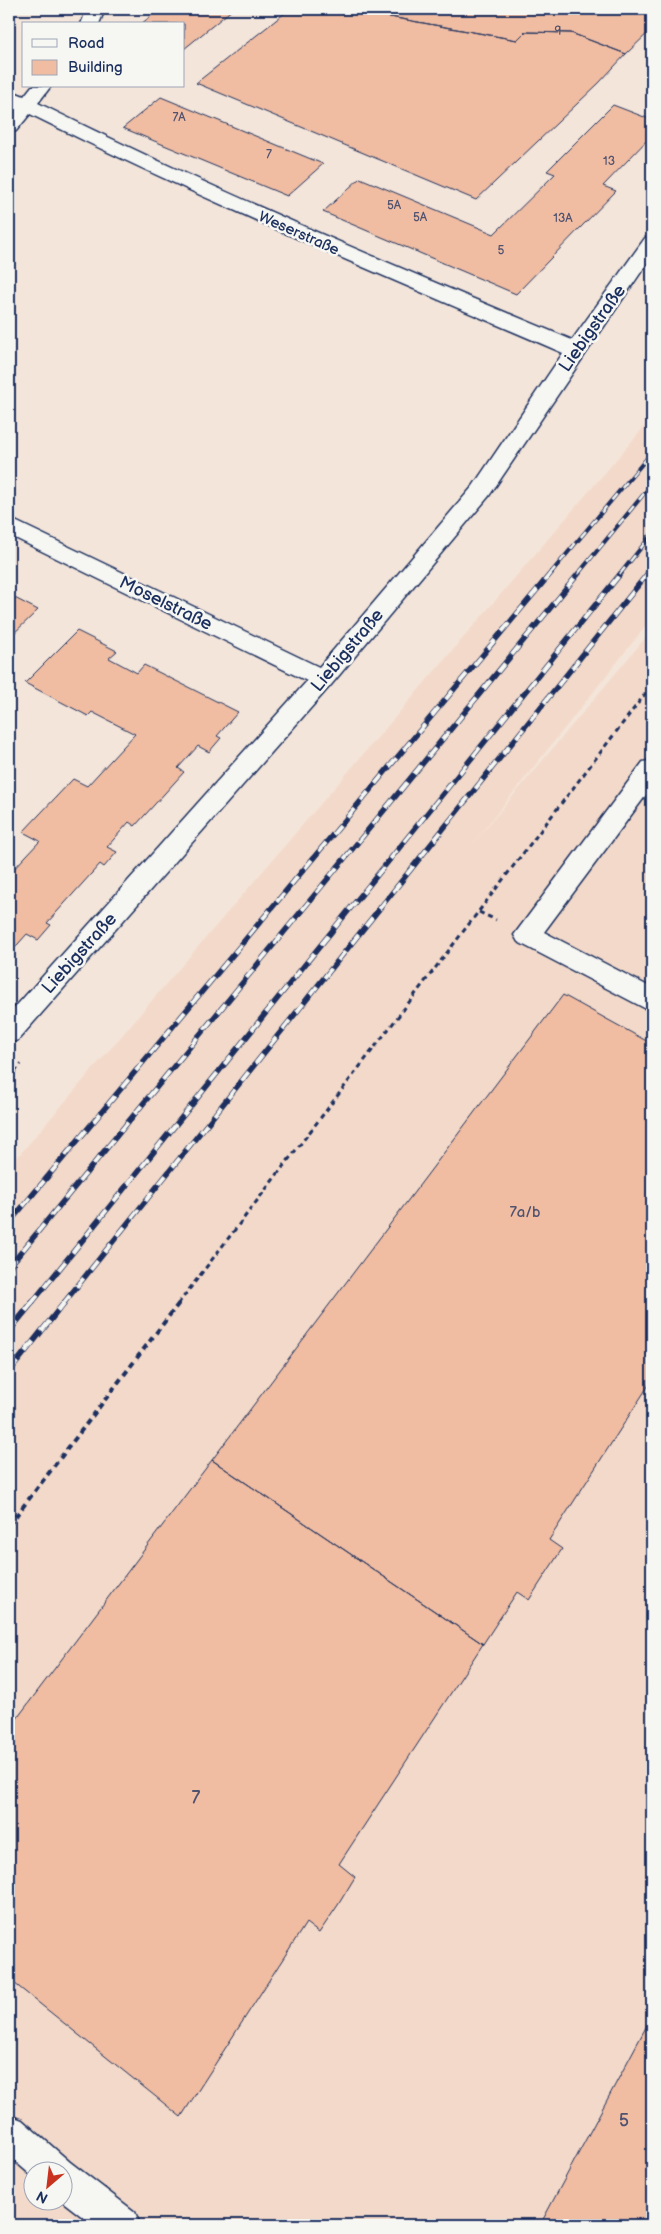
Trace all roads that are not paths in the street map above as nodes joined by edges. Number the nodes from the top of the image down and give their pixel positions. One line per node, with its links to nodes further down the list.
1 (96, 9): 2 (street)
2 (91, 22)
3 (41, 88): 5 (street)
4 (9, 96): 5 (street, Weserstraße)
5 (28, 105): 6 (street); 8 (street, Weserstraße)
6 (9, 127)
7 (652, 242): 8 (street, Liebigstraße)
8 (576, 350): 10 (street, Liebigstraße)
9 (9, 526): 10 (street, Moselstraße)
10 (323, 679): 13 (street, Liebigstraße)
11 (652, 769): 12 (street)
12 (652, 1001)
13 (9, 1032)
14 (9, 2133): 15 (street)
15 (44, 2162)
16 (72, 2185): 17 (street)
17 (122, 2225)

